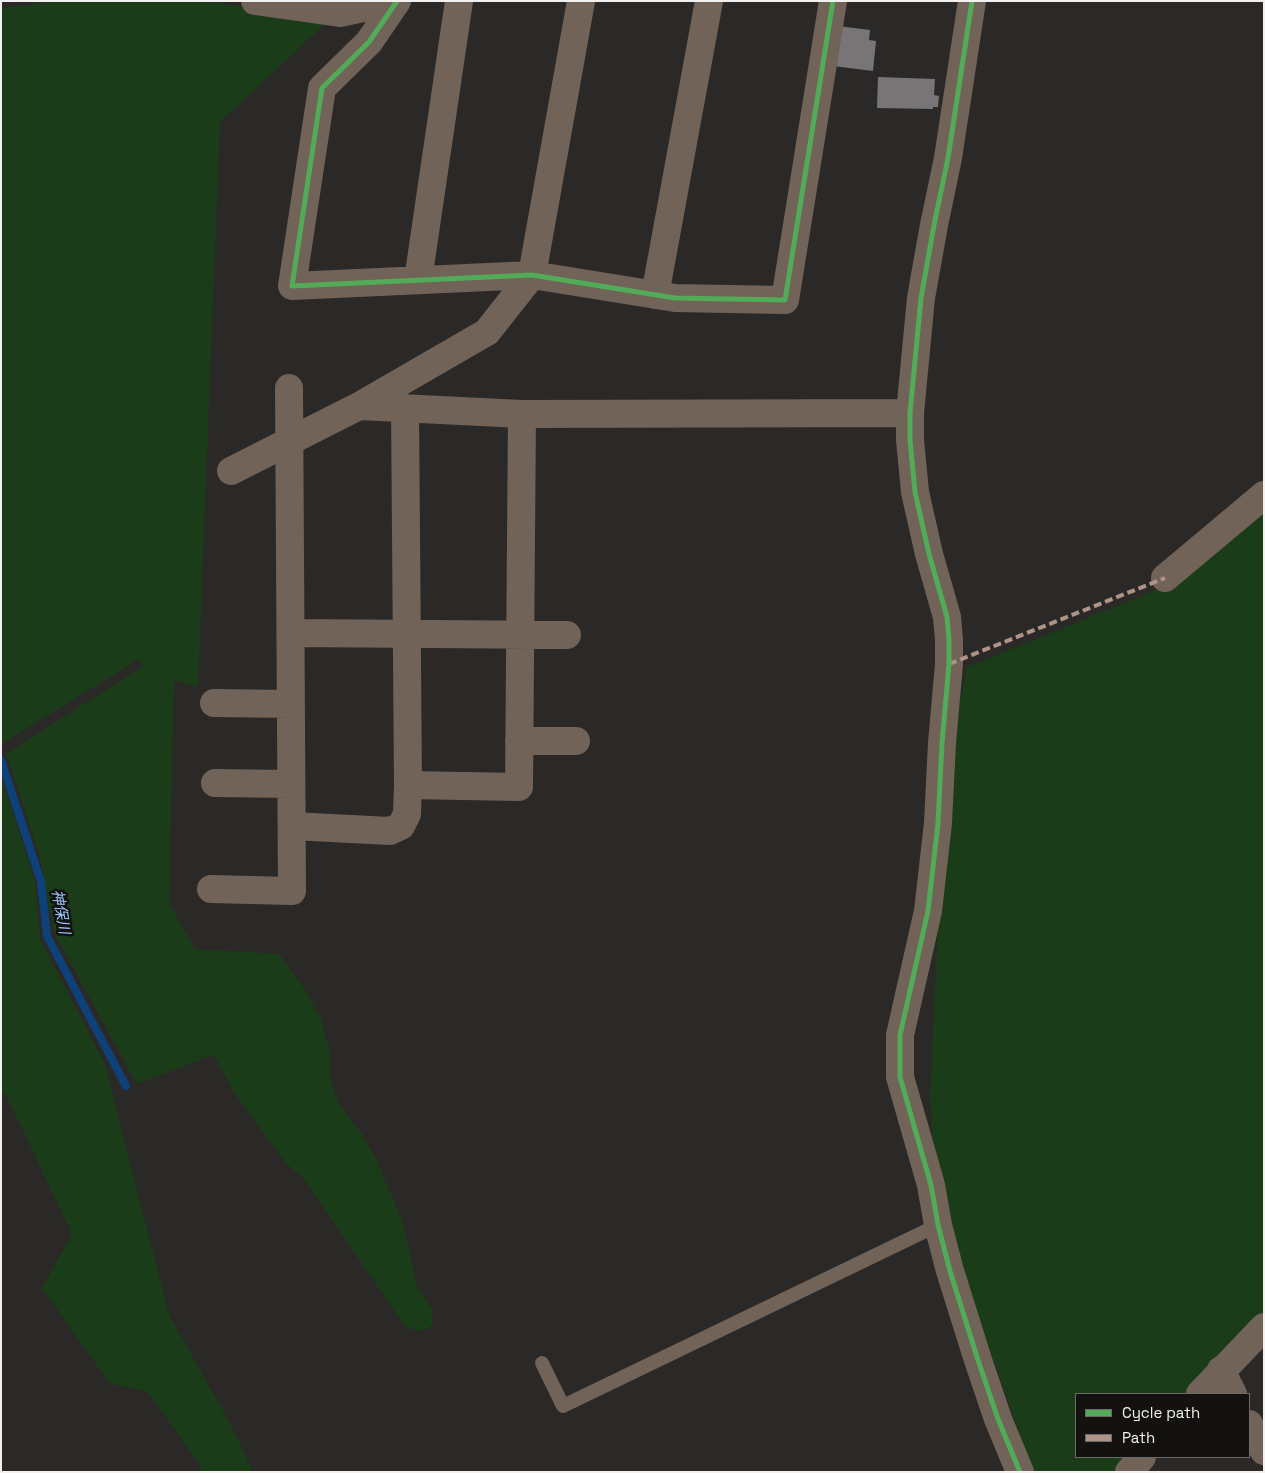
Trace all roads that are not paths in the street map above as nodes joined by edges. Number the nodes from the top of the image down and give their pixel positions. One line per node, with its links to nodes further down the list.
1 (396, 1): 7 (street); 9 (street)
2 (458, 1): 9 (street)
3 (581, 1): 8 (street)
4 (709, 1): 10 (street)
5 (833, 1): 10 (street)
6 (972, 1): 14 (street)
7 (262, 2)
8 (532, 275): 9 (street); 10 (street); 12 (street)
9 (418, 280)
10 (655, 295)
11 (289, 388): 16 (street)
12 (359, 406): 13 (street); 16 (street)
13 (405, 408): 15 (street); 21 (street)
14 (910, 413): 15 (street); 33 (street)
15 (522, 414): 22 (street)
16 (290, 441): 17 (street); 20 (street)
17 (231, 471)
18 (1264, 495): 19 (street)
19 (1166, 578)
20 (291, 633): 21 (street); 25 (street)
21 (407, 633): 22 (street); 30 (street)
22 (520, 634): 23 (street); 26 (street)
23 (567, 635)
24 (214, 703): 25 (street)
25 (291, 704): 29 (street)
26 (519, 741): 27 (street); 30 (street)
27 (576, 741)
28 (215, 783): 29 (street)
29 (291, 784): 31 (street)
30 (408, 785): 31 (street)
31 (292, 826): 32 (street)
32 (211, 889)
33 (938, 1225): 35 (lane); 40 (street)
34 (1264, 1327): 36 (street)
35 (542, 1362)
36 (1221, 1370): 37 (street); 38 (street)
37 (1201, 1393)
38 (1233, 1393)
39 (1141, 1458): 41 (street)
40 (1020, 1472)
41 (1129, 1472)

